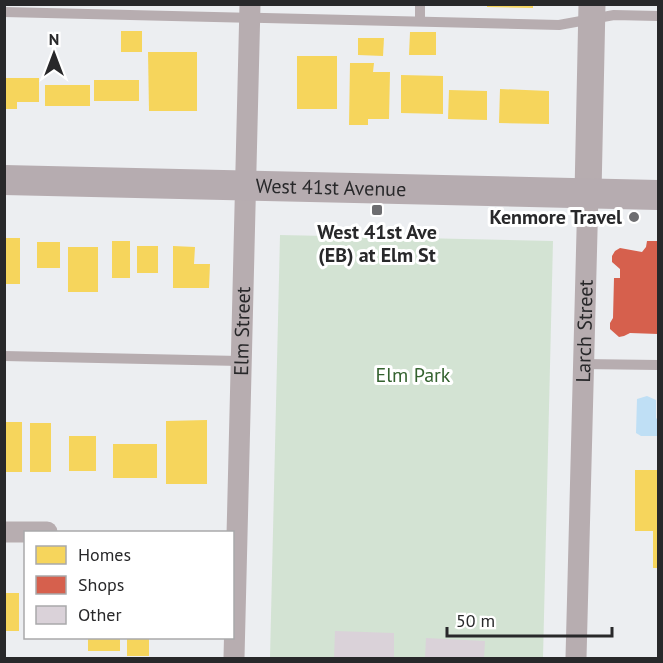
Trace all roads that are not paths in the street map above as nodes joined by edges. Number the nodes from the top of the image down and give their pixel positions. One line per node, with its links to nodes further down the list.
1 (420, 4): 7 (lane)
2 (45, 9): 3 (lane); 4 (lane)
3 (249, 11): 7 (lane); 9 (street, Elm Street)
4 (4, 12)
5 (592, 12): 6 (lane); 7 (lane); 10 (street, Larch Street)
6 (658, 16)
7 (420, 21)
8 (4, 180): 9 (main road, West 41st Avenue)
9 (245, 184): 10 (main road, West 41st Avenue); 13 (street, Elm Street)
10 (588, 193): 11 (main road, West 41st Avenue); 14 (street, Larch Street)
11 (658, 195)
12 (4, 356): 13 (lane)
13 (240, 362): 18 (street, Elm Street)
14 (582, 364): 15 (lane); 20 (street, Larch Street)
15 (658, 365)
16 (4, 532): 17 (street)
17 (24, 532)
18 (235, 536): 19 (street, Elm Street)
19 (234, 658)
20 (576, 658)

